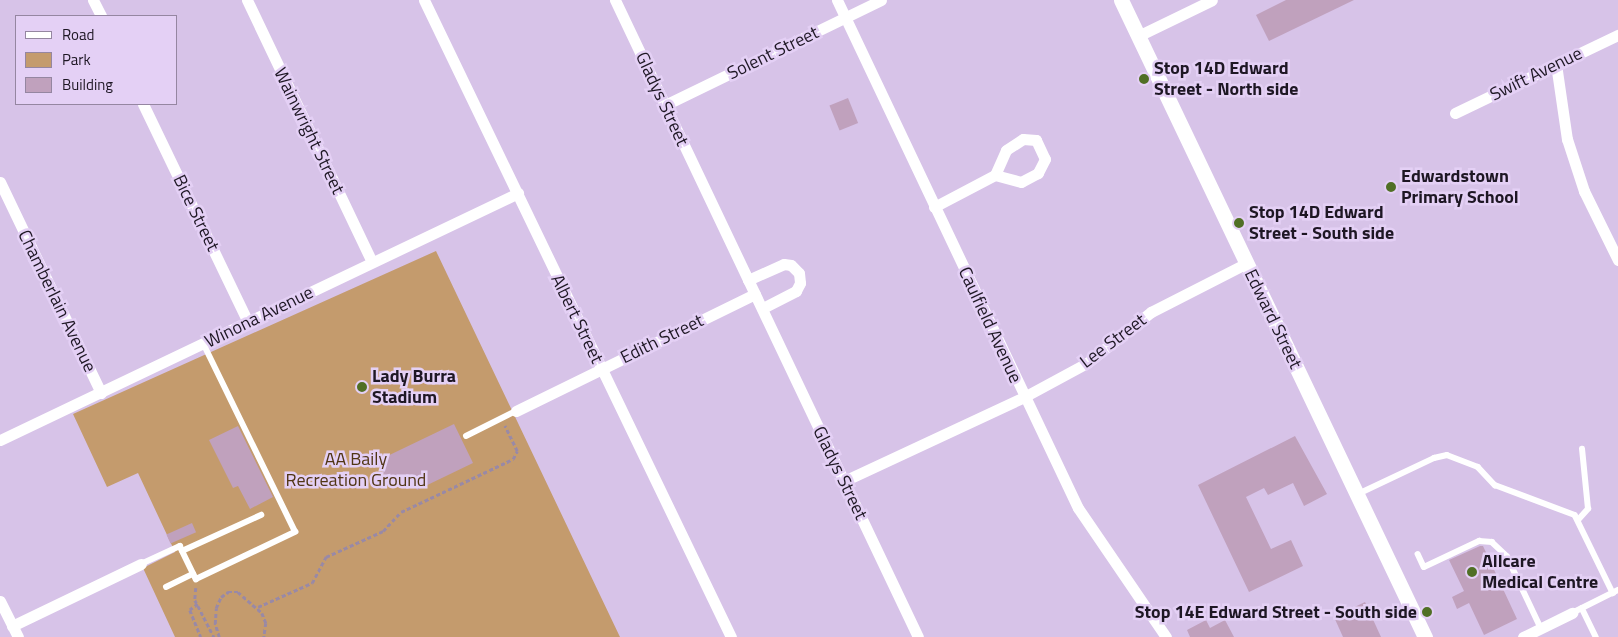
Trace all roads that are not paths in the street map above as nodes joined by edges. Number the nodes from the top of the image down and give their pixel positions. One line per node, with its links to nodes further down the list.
1 (93, 0): 9 (street)
2 (247, 0): 22 (street, Wainwright Street)
3 (424, 0): 19 (street, Albert Street)
4 (615, 0): 15 (street, Gladys Street)
5 (837, 0): 10 (street, Caulfield Avenue)
6 (881, 0): 10 (street, Solent Street)
7 (1121, 0): 12 (street, Edward Street)
8 (1212, 0): 12 (street)
9 (100, 15)
10 (845, 17): 15 (street, Solent Street); 20 (street, Caulfield Avenue)
11 (1618, 34): 13 (street, Swift Avenue)
12 (1138, 36): 23 (street, Edward Street)
13 (1556, 64): 16 (street, Swift Avenue); 21 (street)
14 (143, 105): 27 (street, Bice Street)
15 (665, 106): 24 (street, Gladys Street)
16 (1455, 113)
17 (995, 175): 17 (street); 20 (street)
18 (0, 182): 30 (street, Chamberlain Avenue)
19 (518, 193): 22 (street, Winona Avenue); 29 (street, Albert Street)
20 (934, 207): 31 (street, Caulfield Avenue)
21 (1618, 260)
22 (372, 262): 27 (street, Winona Avenue)
23 (1247, 263): 31 (street, Lee Street); 37 (street, Edward Street)
24 (748, 280): 25 (street, Gladys Street); 26 (street)
25 (755, 294): 26 (street, Gladys Street); 29 (street, Edith Street)
26 (762, 308): 36 (street, Gladys Street)
27 (248, 322): 28 (street, Winona Avenue)
28 (203, 343): 30 (street, Winona Avenue); 43 (lane)
29 (601, 368): 32 (street, Edith Street); 50 (street, Albert Street)
30 (101, 393): 34 (street, Winona Avenue)
31 (1024, 397): 36 (street, Lee Street); 52 (street, Caulfield Avenue)
32 (516, 411): 33 (lane)
33 (466, 436)
34 (0, 440)
35 (1582, 449): 39 (lane)
36 (844, 481): 51 (street, Gladys Street)
37 (1358, 494): 39 (lane); 53 (street, Edward Street)
38 (261, 515): 40 (lane)
39 (1578, 520): 45 (lane)
40 (182, 551): 42 (lane); 43 (lane)
41 (1418, 554): 48 (lane)
42 (141, 564): 49 (street)
43 (194, 577): 44 (lane)
44 (166, 587)
45 (1615, 591): 47 (lane)
46 (0, 601): 49 (street)
47 (1577, 611): 48 (street); 55 (lane)
48 (1541, 628): 54 (street)
49 (15, 632)
50 (731, 637)
51 (918, 637)
52 (1166, 637)
53 (1426, 637)
54 (1523, 637)
55 (1596, 637)

